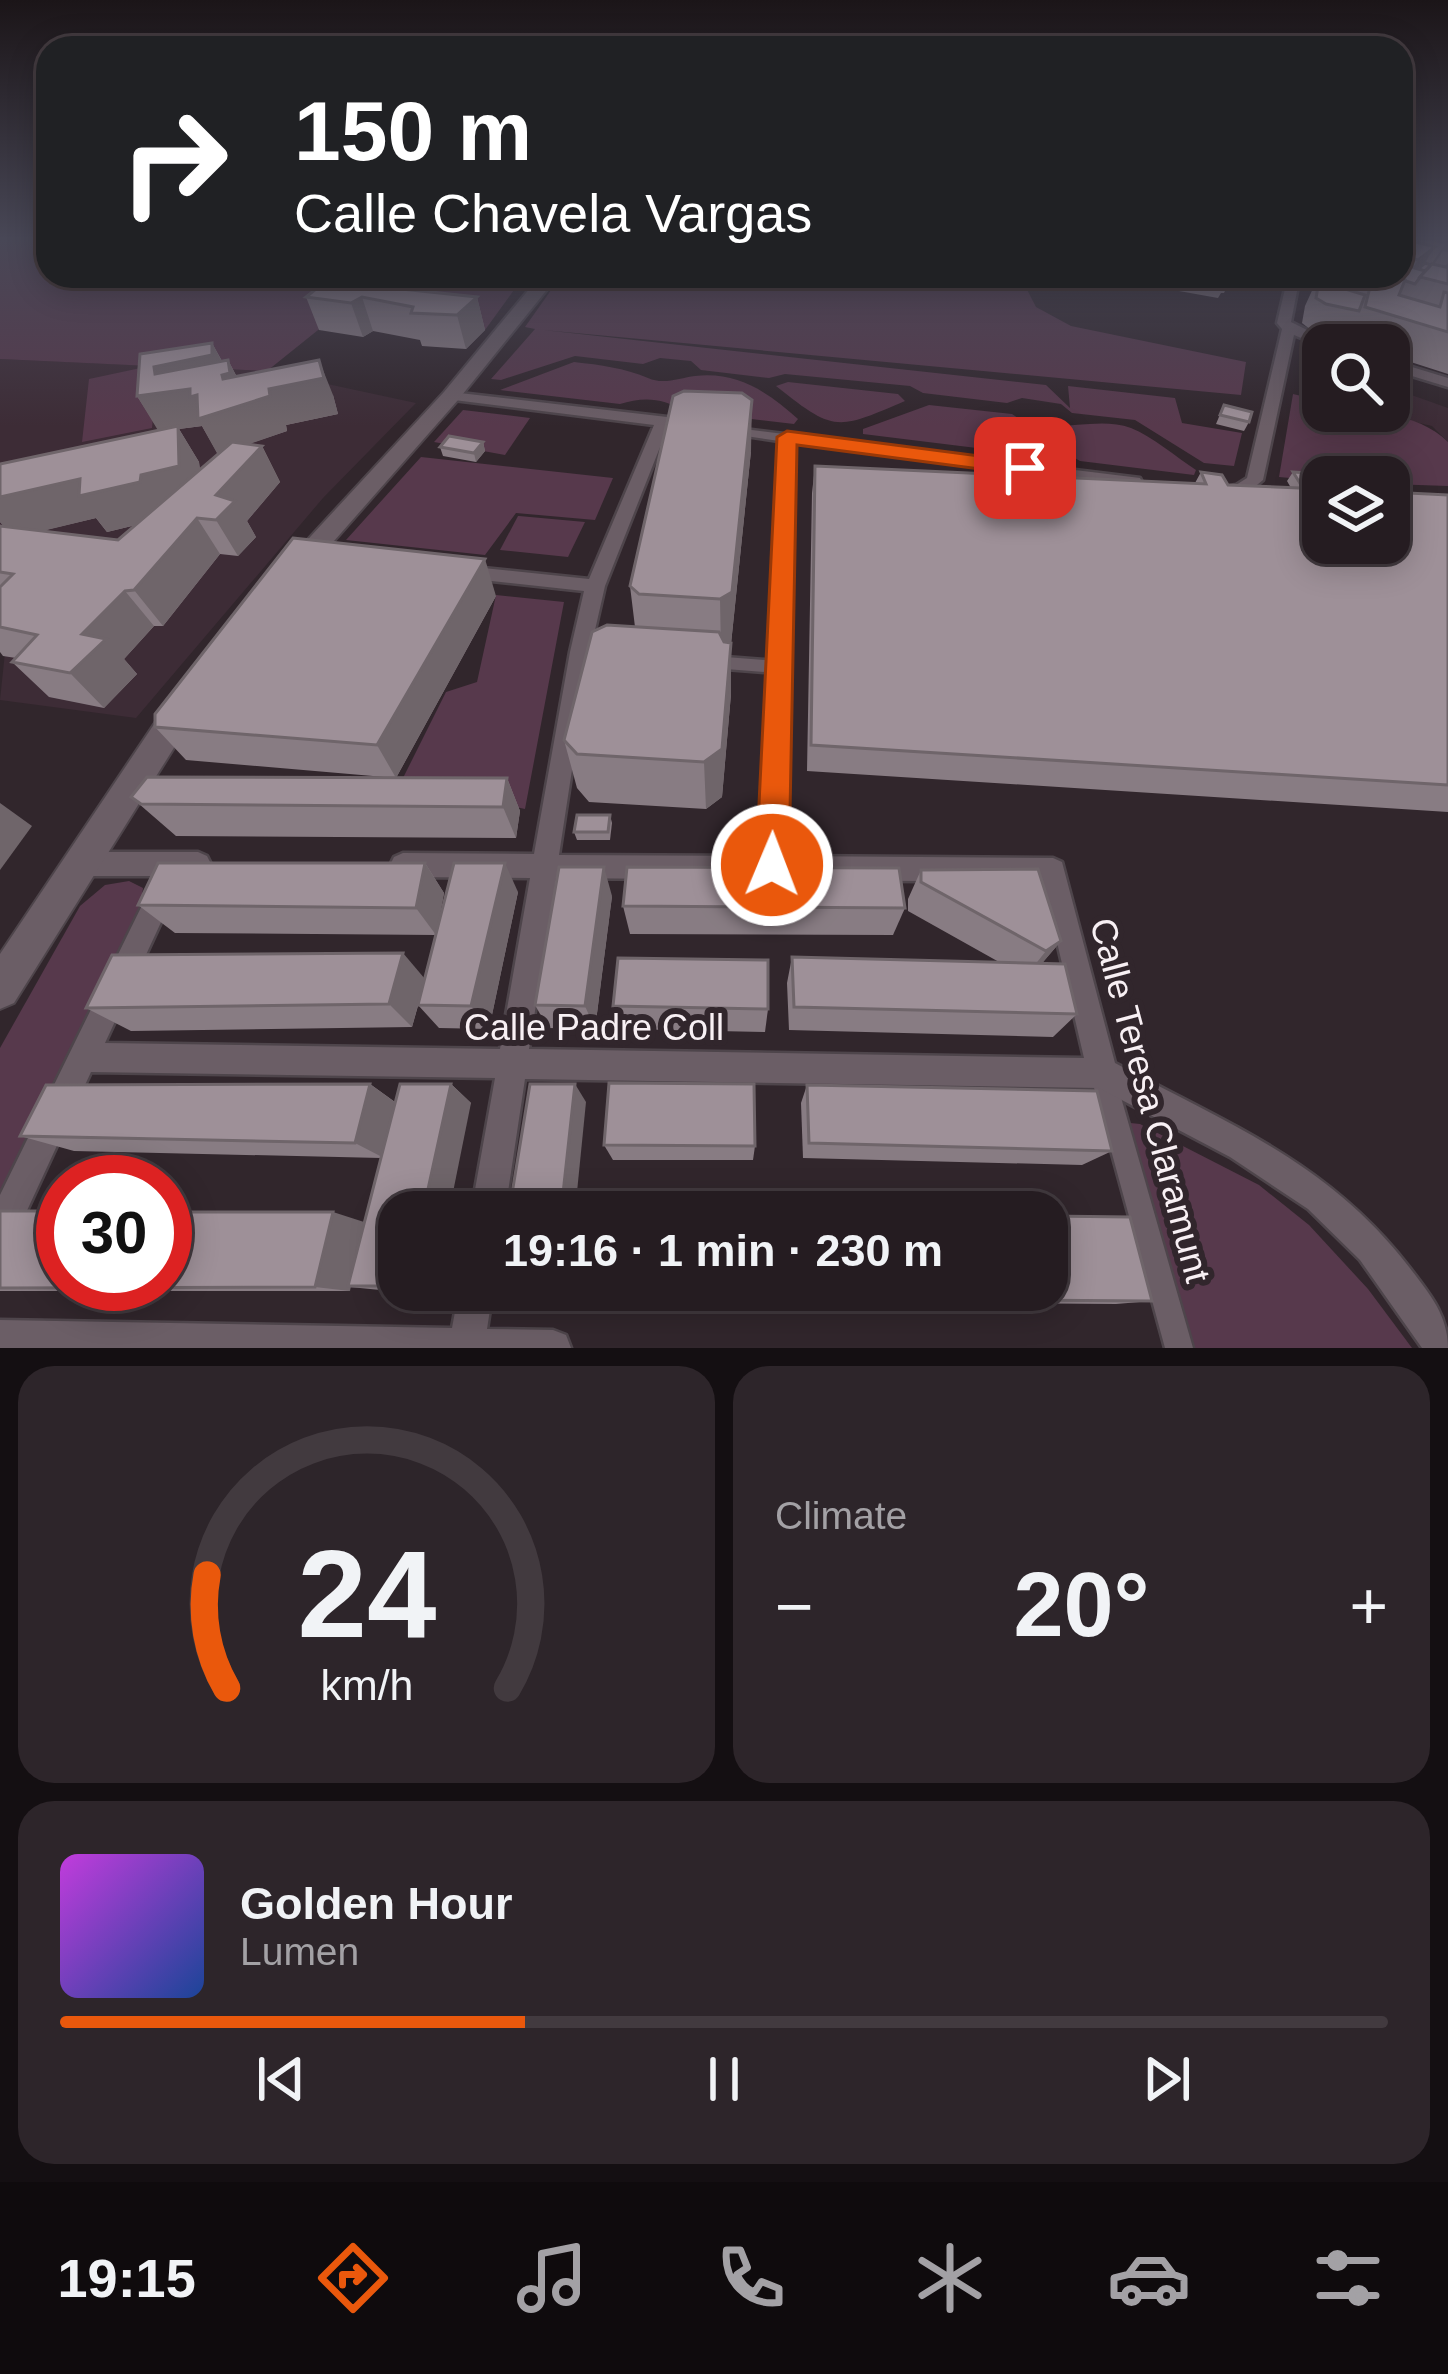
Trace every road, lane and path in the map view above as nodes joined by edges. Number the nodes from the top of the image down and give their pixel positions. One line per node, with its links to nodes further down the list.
1 (529, 300): 7 (main road)
2 (1289, 300): 3 (street)
3 (1289, 328): 4 (street); 11 (street)
4 (1302, 333)
5 (1410, 371): 6 (street)
6 (1448, 383)
7 (451, 396): 8 (street); 14 (main road)
8 (663, 422): 9 (street); 13 (street)
9 (787, 437): 10 (street); 18 (street)
10 (1144, 484)
11 (1215, 493)
12 (448, 571): 13 (street)
13 (595, 586): 15 (street)
14 (277, 589)
15 (580, 652): 16 (street); 25 (street)
16 (605, 653)
17 (688, 660): 18 (street)
18 (778, 667): 24 (street)
19 (206, 673): 21 (main road)
20 (176, 863): 21 (street); 22 (street); 27 (street)
21 (79, 864): 26 (main road)
22 (232, 864)
23 (374, 865): 25 (street)
24 (772, 865): 25 (street); 29 (street, Calle Teresa Claramunt)
25 (545, 866): 28 (street)
26 (5, 973)
27 (86, 1058): 28 (street, Calle Padre Coll); 31 (street)
28 (512, 1066): 29 (street, Calle Padre Coll); 30 (street)
29 (1102, 1073): 36 (street, Calle Teresa Claramunt); 37 (street)
30 (491, 1191)
31 (0, 1231)
32 (472, 1311): 34 (street)
33 (0, 1338): 34 (street)
34 (466, 1348): 35 (street)
35 (553, 1348)
36 (1179, 1348)
37 (1442, 1348)

